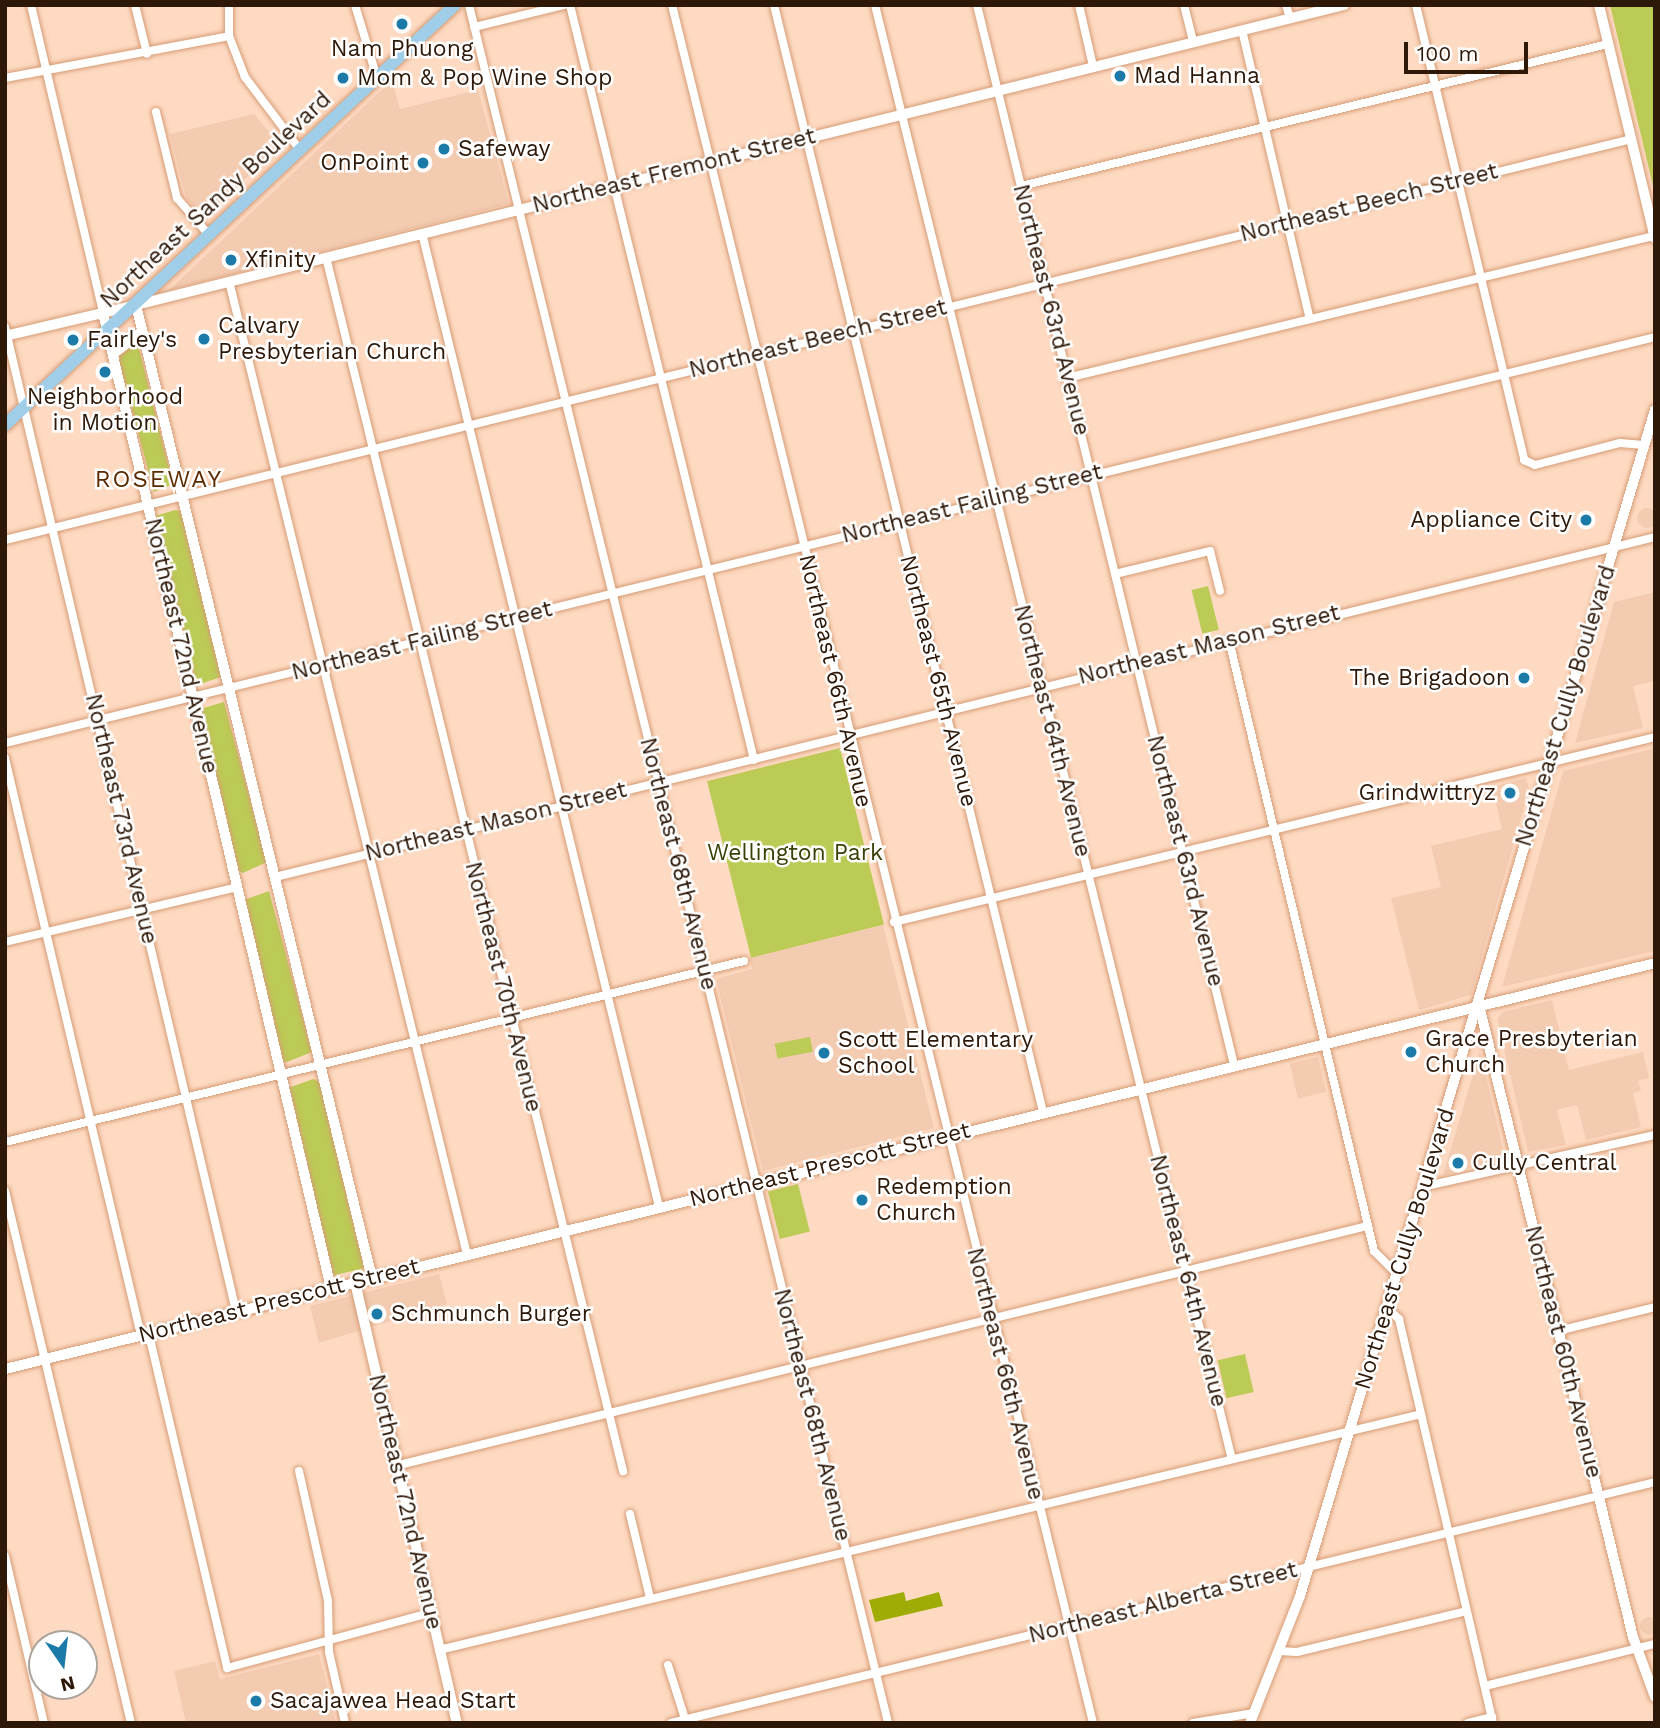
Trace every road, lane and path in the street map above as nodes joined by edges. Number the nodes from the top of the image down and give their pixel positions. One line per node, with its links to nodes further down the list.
1 (31, 5): 27 (street, Northeast 72nd Avenue)
2 (135, 5): 25 (street)
3 (229, 5): 22 (street)
4 (355, 5): 29 (street)
5 (455, 5): 29 (main road, Northeast Sandy Boulevard)
6 (469, 5): 20 (street, Northeast 68th Avenue)
7 (564, 5): 20 (street)
8 (570, 5): 40 (street)
9 (672, 5): 38 (street, Northeast 66th Avenue)
10 (774, 5): 35 (street, Northeast 65th Avenue)
11 (875, 5): 33 (street, Northeast 64th Avenue)
12 (977, 5): 31 (street, Northeast 63rd Avenue)
13 (1079, 5): 26 (street)
14 (1184, 5): 23 (street)
15 (1286, 5): 19 (street)
16 (1344, 5): 19 (main road, Northeast Fremont Street)
17 (1416, 5): 30 (street)
18 (1598, 5): 24 (main road)
19 (1290, 19): 21 (main road, Northeast Fremont Street)
20 (474, 27): 42 (street, Northeast 68th Avenue)
21 (1242, 30): 23 (main road, Northeast Fremont Street); 34 (street)
22 (229, 36): 25 (street); 37 (street)
23 (1193, 41): 26 (main road, Northeast Fremont Street)
24 (1608, 44): 30 (street); 36 (main road)
25 (147, 54): 27 (street)
26 (1093, 66): 31 (main road, Northeast Fremont Street)
27 (46, 68): 28 (street); 53 (street, Northeast 72nd Avenue)
28 (5, 78)
29 (377, 78): 37 (main road, Northeast Sandy Boulevard)
30 (1435, 85): 34 (street); 39 (street)
31 (997, 90): 33 (main road, Northeast Fremont Street); 41 (street, Northeast 63rd Avenue)
32 (156, 112): 45 (street)
33 (902, 114): 35 (main road, Northeast Fremont Street); 52 (street, Northeast 64th Avenue)
34 (1265, 126): 41 (street); 43 (street)
35 (807, 138): 38 (main road, Northeast Fremont Street); 56 (street, Northeast 65th Avenue)
36 (1632, 139): 39 (street, Northeast Beech Street); 46 (main road)
37 (300, 150): 45 (main road, Northeast Sandy Boulevard)
38 (710, 162): 40 (main road, Northeast Fremont Street); 60 (street, Northeast 66th Avenue)
39 (1458, 181): 43 (street, Northeast Beech Street); 48 (street)
40 (614, 185): 42 (main road, Northeast Fremont Street); 63 (street)
41 (1021, 186): 50 (street, Northeast 63rd Avenue)
42 (518, 209): 44 (main road, Northeast Fremont Street); 65 (street, Northeast 68th Avenue)
43 (1288, 222): 50 (street, Northeast Beech Street); 54 (street)
44 (422, 233): 47 (main road, Northeast Fremont Street); 69 (street)
45 (209, 235): 51 (main road, Northeast Sandy Boulevard)
46 (1655, 237): 48 (street)
47 (326, 257): 49 (main road, Northeast Fremont Street); 71 (street, Northeast 70th Avenue)
48 (1480, 278): 54 (street); 62 (street)
49 (229, 281): 51 (main road, Northeast Fremont Street); 72 (street)
50 (1044, 282): 52 (street, Northeast Beech Street); 64 (street, Northeast 63rd Avenue)
51 (136, 305): 53 (street, Northeast Fremont Street); 55 (main road, Northeast Sandy Boulevard); 57 (street, Northeast 72nd Avenue)
52 (948, 306): 56 (street, Northeast Beech Street); 75 (street, Northeast 64th Avenue)
53 (103, 313): 55 (street, Northeast 72nd Avenue); 58 (street, Northeast Fremont Street)
54 (1310, 319): 64 (street)
55 (108, 330): 61 (street, Northeast 72nd Avenue); 66 (main road, Northeast Sandy Boulevard)
56 (853, 330): 60 (street, Northeast Beech Street); 77 (street, Northeast 65th Avenue)
57 (141, 332): 61 (street); 74 (street, Northeast 72nd Avenue)
58 (6, 333): 66 (street, Northeast 73rd Avenue)
59 (1655, 337): 62 (street, Northeast Failing Street)
60 (756, 353): 63 (street, Northeast Beech Street); 81 (street, Northeast 66th Avenue)
61 (113, 354): 76 (street, Northeast 72nd Avenue)
62 (1503, 374): 70 (street); 73 (street, Northeast Failing Street)
63 (661, 378): 65 (street, Northeast Beech Street); 83 (street)
64 (1068, 378): 73 (street, Northeast 63rd Avenue)
65 (566, 402): 69 (street, Northeast Beech Street); 86 (street, Northeast 68th Avenue)
66 (24, 407): 68 (main road, Northeast Sandy Boulevard); 78 (street, Northeast 73rd Avenue)
67 (1655, 410): 70 (main road, Northeast Cully Boulevard)
68 (5, 425)
69 (469, 426): 71 (street, Northeast Beech Street); 87 (street)
70 (1644, 445): 82 (main road, Northeast Cully Boulevard)
71 (373, 450): 72 (street, Northeast Beech Street); 89 (street, Northeast 70th Avenue)
72 (277, 473): 74 (street, Northeast Beech Street); 91 (street)
73 (1091, 474): 75 (street, Northeast Failing Street); 84 (street, Northeast 63rd Avenue)
74 (181, 498): 76 (street, Northeast Beech Street); 93 (street, Northeast 72nd Avenue)
75 (995, 498): 77 (street, Northeast Failing Street); 92 (street, Northeast 64th Avenue)
76 (148, 506): 78 (street, Northeast Beech Street); 94 (street, Northeast 72nd Avenue)
77 (899, 522): 81 (street, Northeast Failing Street); 95 (street, Northeast 65th Avenue)
78 (52, 529): 80 (street, Northeast Beech Street); 96 (street, Northeast 73rd Avenue)
79 (1655, 537): 82 (street, Northeast Mason Street)
80 (5, 540)
81 (803, 546): 83 (street, Northeast Failing Street); 97 (street, Northeast 66th Avenue)
82 (1614, 547): 88 (street, Northeast Mason Street); 102 (main road, Northeast Cully Boulevard)
83 (708, 570): 86 (street, Northeast Failing Street); 101 (street)
84 (1115, 574): 85 (street); 90 (street, Northeast 63rd Avenue)
85 (1220, 591)
86 (612, 594): 87 (street, Northeast Failing Street); 103 (street, Northeast 68th Avenue)
87 (515, 618): 89 (street, Northeast Failing Street); 104 (street)
88 (1229, 640): 90 (street, Northeast Mason Street); 105 (street)
89 (420, 641): 91 (street, Northeast Failing Street); 106 (street, Northeast 70th Avenue)
90 (1136, 662): 92 (street, Northeast Mason Street); 107 (street, Northeast 63rd Avenue)
91 (324, 665): 93 (street, Northeast Failing Street); 108 (street)
92 (1041, 686): 95 (street, Northeast Mason Street); 109 (street, Northeast 64th Avenue)
93 (229, 690): 94 (street, Northeast Failing Street); 110 (street, Northeast 72nd Avenue)
94 (193, 698): 96 (street, Northeast Failing Street); 111 (street, Northeast 72nd Avenue)
95 (945, 710): 97 (street, Northeast Mason Street); 112 (street, Northeast 65th Avenue)
96 (98, 720): 99 (street, Northeast Failing Street); 113 (street, Northeast 73rd Avenue)
97 (848, 736): 101 (street, Northeast Mason Street); 114 (street, Northeast 66th Avenue)
98 (1655, 737): 102 (street)
99 (5, 743)
100 (5, 758): 115 (street)
101 (754, 761): 103 (street, Northeast Mason Street)
102 (1549, 763): 105 (street); 121 (main road, Northeast Cully Boulevard)
103 (659, 782): 104 (street, Northeast Mason Street); 119 (street, Northeast 68th Avenue)
104 (561, 806): 106 (street, Northeast Mason Street); 120 (street)
105 (1273, 828): 107 (street); 124 (street)
106 (465, 830): 108 (street, Northeast Mason Street); 122 (street, Northeast 70th Avenue)
107 (1182, 850): 109 (street); 125 (street, Northeast 63rd Avenue)
108 (369, 854): 110 (street, Northeast Mason Street); 123 (street)
109 (1087, 874): 112 (street); 128 (street, Northeast 64th Avenue)
110 (275, 877): 126 (street, Northeast 72nd Avenue)
111 (237, 887): 113 (street); 127 (street, Northeast 72nd Avenue)
112 (991, 898): 114 (street); 130 (street, Northeast 65th Avenue)
113 (142, 909): 115 (street); 129 (street, Northeast 73rd Avenue)
114 (894, 922): 133 (street, Northeast 66th Avenue)
115 (46, 933): 116 (street); 131 (street)
116 (5, 942)
117 (744, 961): 119 (street)
118 (1655, 962): 121 (street, Northeast Prescott Street)
119 (705, 972): 120 (street); 136 (street, Northeast 68th Avenue)
120 (607, 994): 122 (street); 139 (street)
121 (1479, 1005): 124 (street, Northeast Prescott Street); 135 (street, Northeast 60th Avenue); 137 (main road, Northeast Cully Boulevard)
122 (511, 1018): 123 (street); 141 (street, Northeast 70th Avenue)
123 (415, 1042): 126 (street); 142 (street)
124 (1326, 1042): 125 (street, Northeast Prescott Street); 140 (street)
125 (1234, 1065): 128 (street, Northeast Prescott Street)
126 (320, 1066): 127 (street); 145 (street, Northeast 72nd Avenue)
127 (281, 1076): 129 (street); 147 (street, Northeast 72nd Avenue)
128 (1138, 1088): 130 (street, Northeast Prescott Street); 143 (street, Northeast 64th Avenue)
129 (186, 1098): 131 (street); 150 (street, Northeast 73rd Avenue)
130 (1043, 1112): 133 (street, Northeast Prescott Street)
131 (90, 1121): 134 (street); 153 (street)
132 (1655, 1135): 135 (street)
133 (946, 1136): 136 (street, Northeast Prescott Street); 151 (street, Northeast 66th Avenue)
134 (5, 1142)
135 (1519, 1168): 137 (street); 152 (street, Northeast 60th Avenue)
136 (755, 1183): 139 (street, Northeast Prescott Street); 155 (street, Northeast 68th Avenue)
137 (1422, 1187): 144 (main road, Northeast Cully Boulevard)
138 (5, 1191): 154 (street)
139 (659, 1207): 141 (street, Northeast Prescott Street)
140 (1368, 1226): 143 (street); 144 (street)
141 (563, 1231): 142 (street, Northeast Prescott Street); 157 (street, Northeast 70th Avenue)
142 (467, 1254): 145 (street, Northeast Prescott Street)
143 (1187, 1271): 151 (street); 160 (street, Northeast 64th Avenue)
144 (1396, 1273): 148 (main road, Northeast Cully Boulevard)
145 (372, 1278): 146 (street, Northeast Prescott Street)
146 (355, 1282): 147 (street, Northeast Prescott Street); 161 (street, Northeast 72nd Avenue)
147 (331, 1288): 150 (street, Northeast Prescott Street)
148 (1386, 1307): 158 (street); 159 (main road, Northeast Cully Boulevard)
149 (1655, 1307): 152 (street)
150 (236, 1311): 153 (street, Northeast Prescott Street)
151 (991, 1319): 155 (street); 166 (street, Northeast 66th Avenue)
152 (1558, 1331): 165 (street, Northeast 60th Avenue)
153 (144, 1334): 154 (street, Northeast Prescott Street); 176 (street)
154 (45, 1359): 156 (street, Northeast Prescott Street); 189 (street)
155 (799, 1366): 157 (street); 169 (street, Northeast 68th Avenue)
156 (5, 1368)
157 (607, 1414): 161 (street); 163 (street, Northeast 70th Avenue)
158 (1421, 1414): 159 (street); 168 (street)
159 (1350, 1429): 160 (street); 171 (main road, Northeast Cully Boulevard)
160 (1231, 1456): 166 (street)
161 (395, 1466): 174 (street, Northeast 72nd Avenue)
162 (299, 1471): 176 (street)
163 (623, 1471)
164 (1655, 1482): 165 (street, Northeast Alberta Street)
165 (1598, 1496): 168 (street, Northeast Alberta Street); 178 (street, Northeast 60th Avenue)
166 (1036, 1503): 169 (street); 175 (street, Northeast 66th Avenue)
167 (630, 1514): 172 (street)
168 (1448, 1533): 171 (street, Northeast Alberta Street); 173 (street)
169 (846, 1551): 172 (street); 182 (street, Northeast 68th Avenue)
170 (5, 1556): 188 (street)
171 (1308, 1567): 175 (street, Northeast Alberta Street); 180 (main road, Northeast Cully Boulevard)
172 (650, 1598): 179 (street)
173 (1466, 1611): 180 (street); 183 (street)
174 (430, 1613): 176 (street); 179 (street, Northeast 72nd Avenue)
175 (1071, 1626): 182 (street, Northeast Alberta Street); 194 (street, Northeast 66th Avenue)
176 (328, 1641): 190 (street)
177 (1655, 1644): 178 (street)
178 (1637, 1649): 183 (street); 184 (street, Northeast 60th Avenue)
179 (439, 1650): 191 (street, Northeast 72nd Avenue)
180 (1279, 1651): 185 (main road, Northeast Cully Boulevard)
181 (668, 1665): 187 (street)
182 (880, 1671): 187 (street, Northeast Alberta Street); 193 (street, Northeast 68th Avenue)
183 (1485, 1685): 186 (street)
184 (1655, 1697)
185 (1252, 1718): 195 (street)
186 (1492, 1720): 196 (street)
187 (686, 1721): 192 (street, Northeast Alberta Street)
188 (44, 1723)
189 (131, 1723)
190 (345, 1723)
191 (457, 1723)
192 (671, 1723)
193 (888, 1723)
194 (1093, 1723)
195 (1194, 1723)
196 (1468, 1723)

